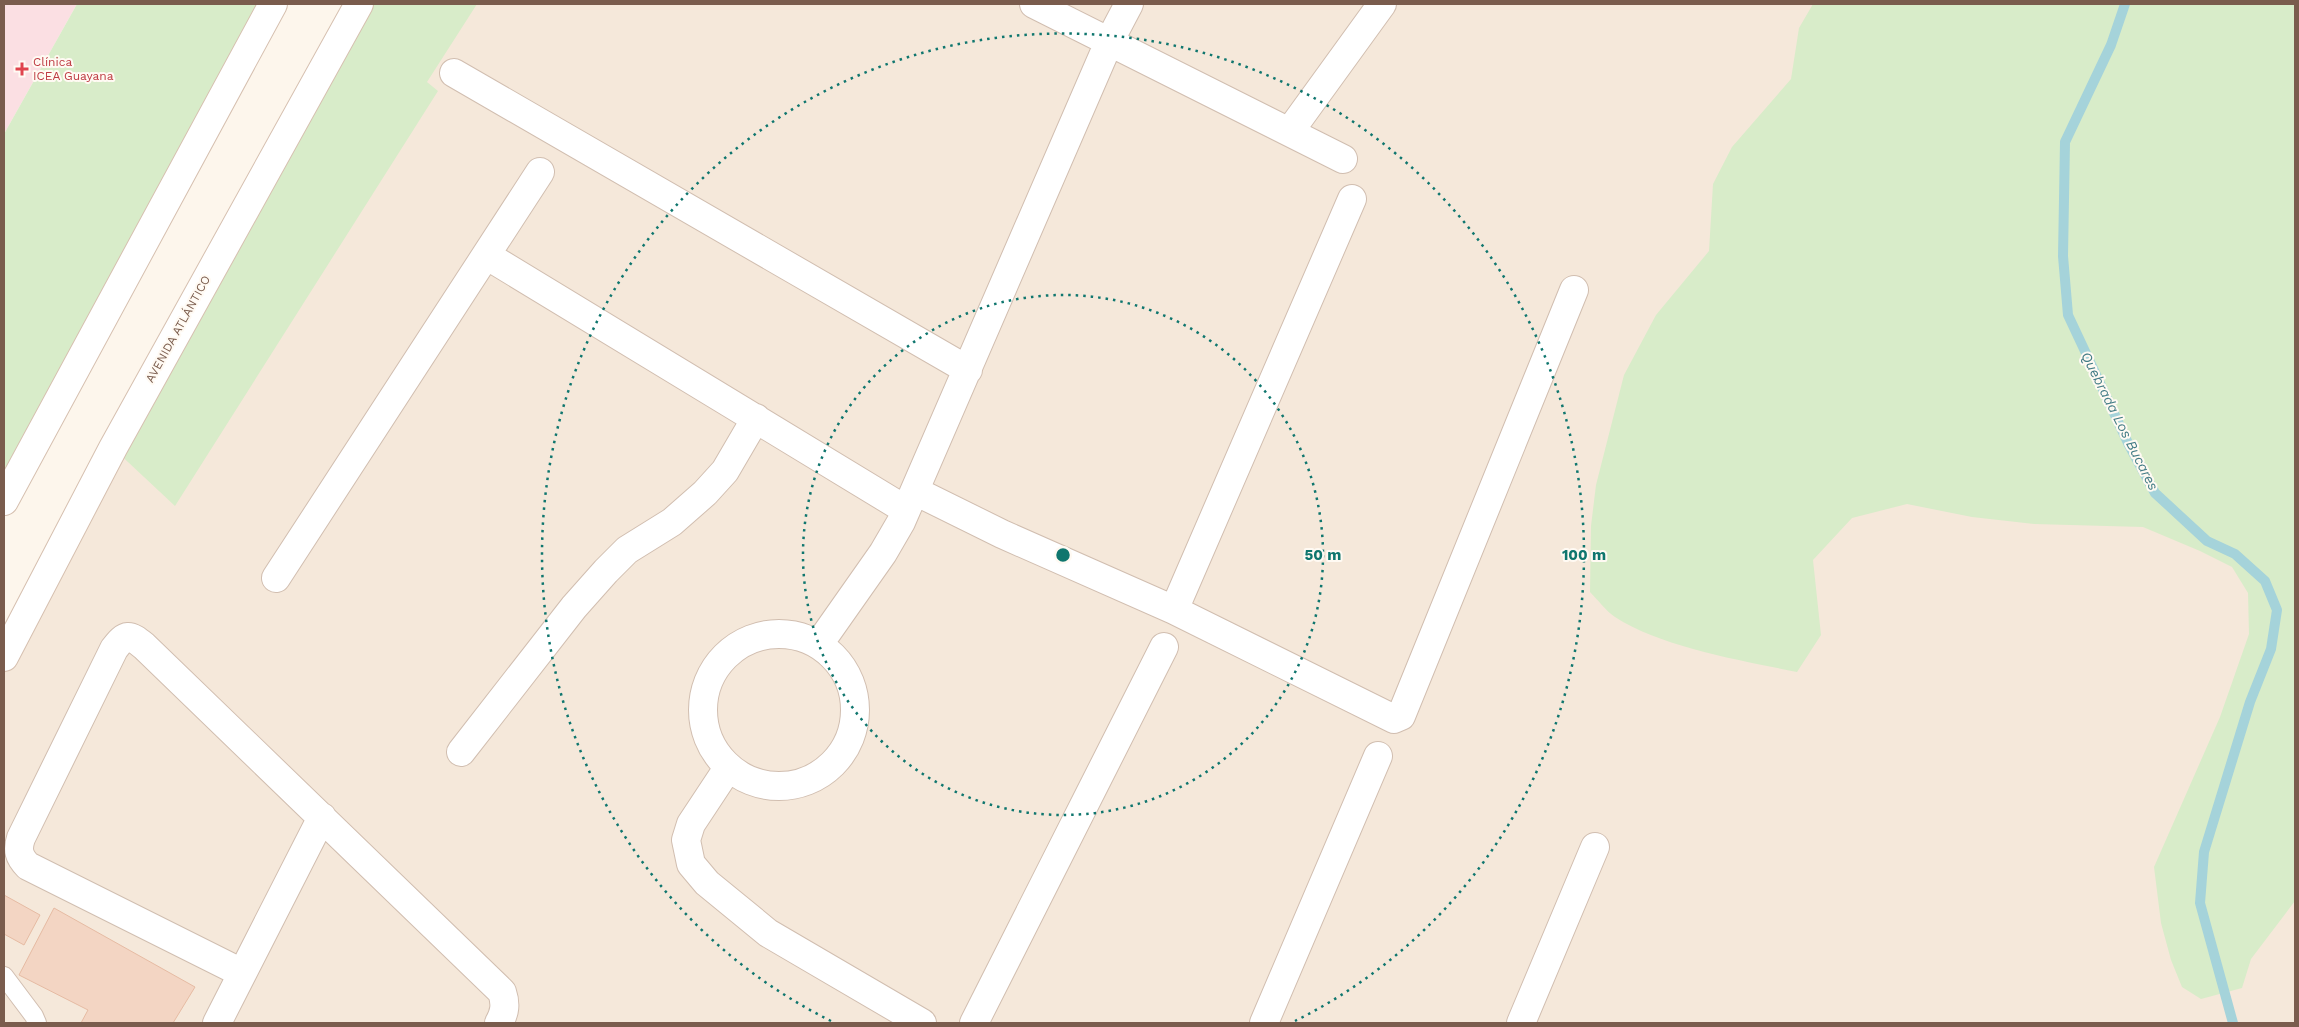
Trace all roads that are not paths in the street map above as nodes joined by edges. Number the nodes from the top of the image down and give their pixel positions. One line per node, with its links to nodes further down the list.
1 (273, 4): 16 (street)
2 (359, 4): 22 (street, AVENIDA ATLÁNTICO)
3 (1034, 4): 6 (street)
4 (1129, 4): 6 (street)
5 (1382, 4): 8 (street)
6 (1109, 42): 8 (street); 14 (street)
7 (454, 73): 14 (street)
8 (1290, 131): 9 (street)
9 (1344, 159)
10 (540, 172): 12 (street)
11 (1352, 199): 19 (street)
12 (486, 255): 15 (street); 18 (street)
13 (1574, 290): 19 (street)
14 (968, 370): 17 (street)
15 (756, 418): 17 (street); 23 (street)
16 (4, 500)
17 (911, 501): 19 (street); 20 (street)
18 (276, 578)
19 (1174, 610)
20 (818, 644): 25 (street); 25 (street)
21 (1164, 647): 34 (street)
22 (4, 657)
23 (460, 752)
24 (1378, 756): 35 (street)
25 (728, 768): 33 (street)
26 (322, 817): 28 (street); 28 (street); 32 (street)
27 (1594, 847): 36 (street)
28 (242, 973): 31 (street)
29 (4, 976): 30 (lane)
30 (38, 1023)
31 (216, 1023)
32 (499, 1023)
33 (922, 1023)
34 (974, 1023)
35 (1264, 1023)
36 (1521, 1023)

